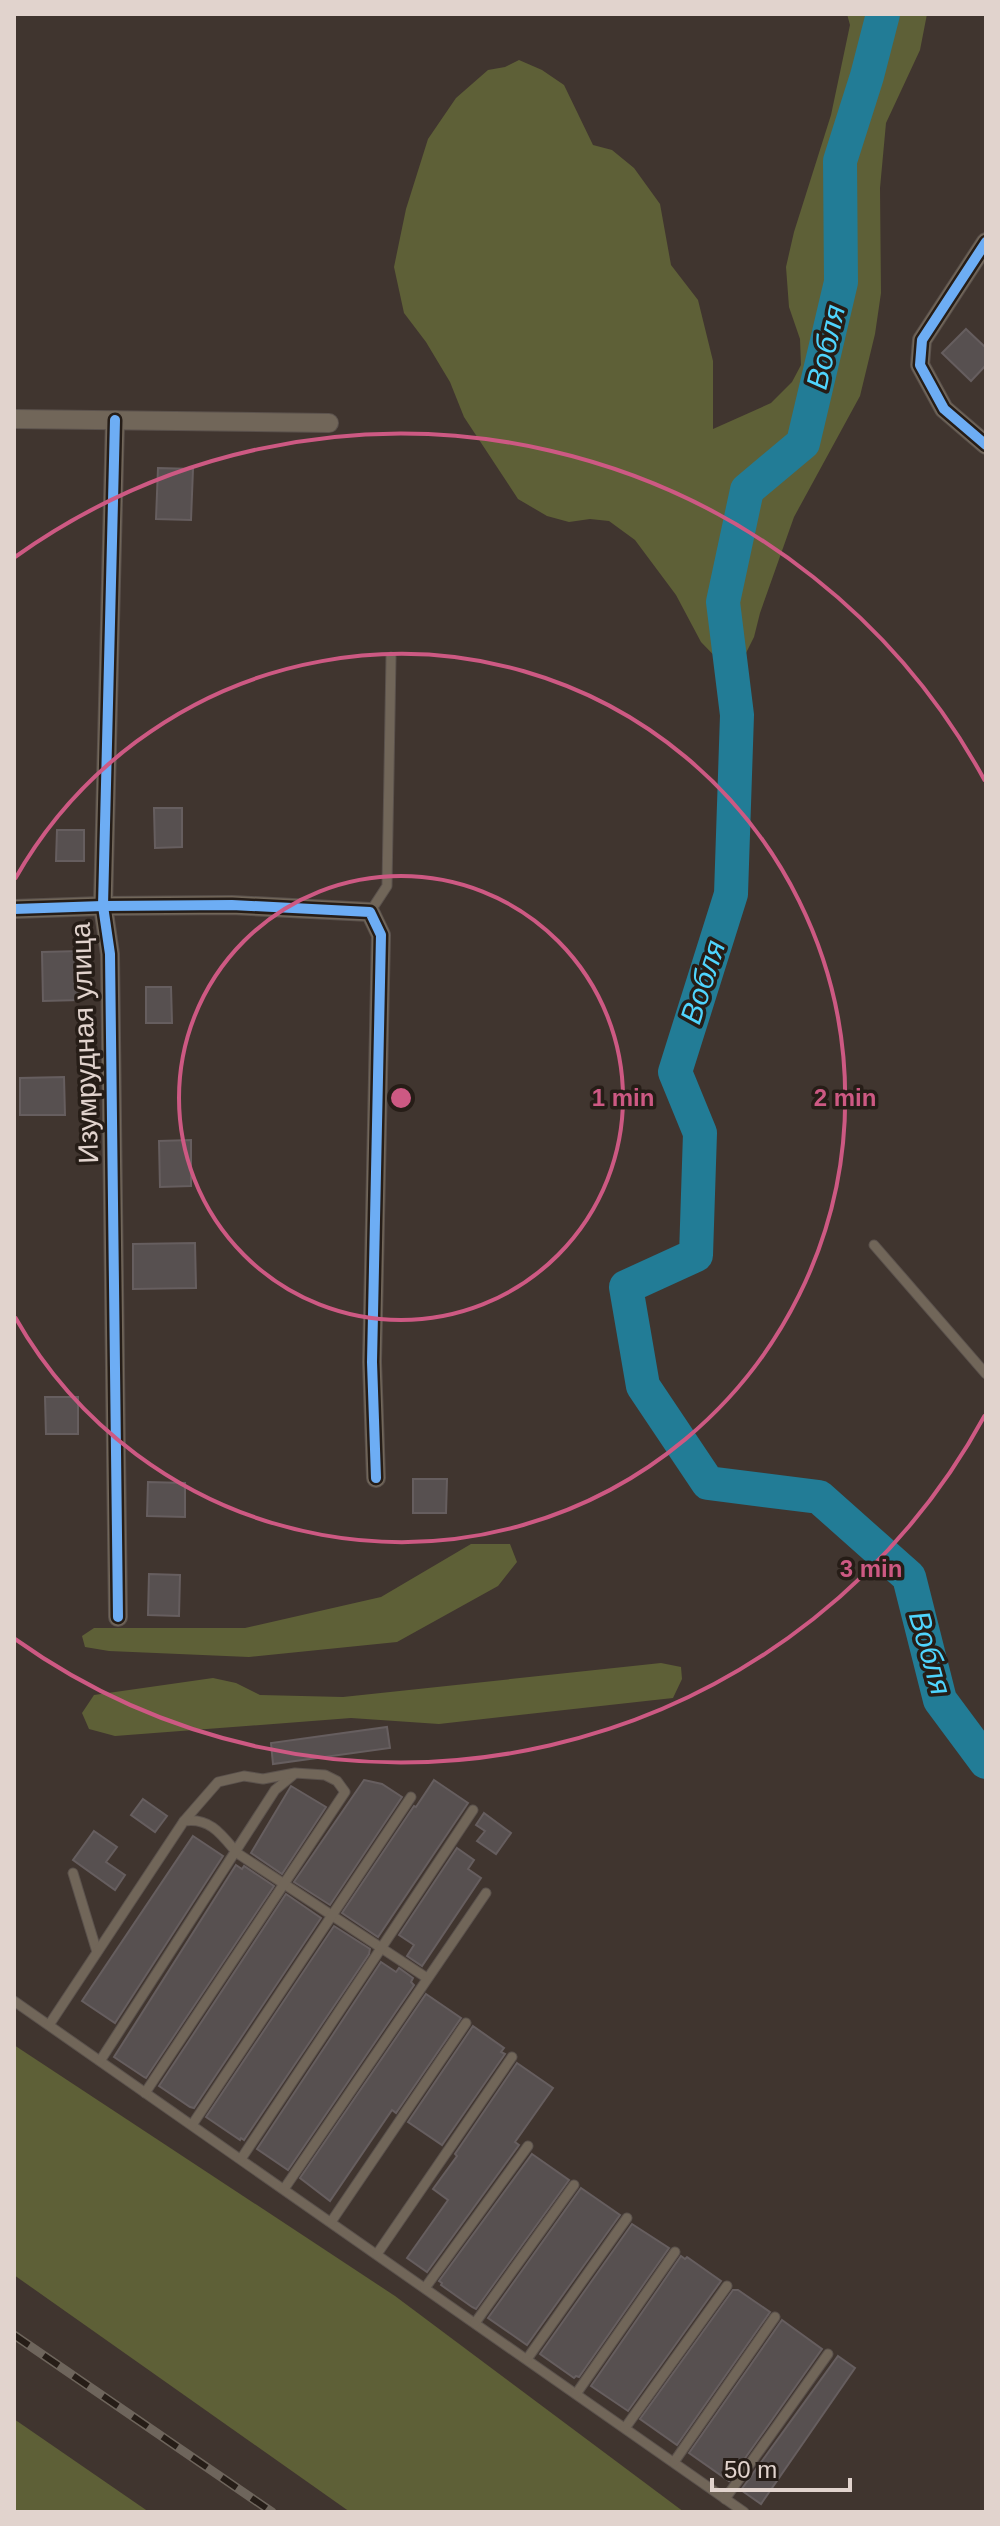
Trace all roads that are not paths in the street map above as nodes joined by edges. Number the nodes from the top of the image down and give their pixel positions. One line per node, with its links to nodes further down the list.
1 (986, 242): 5 (street)
2 (14, 419): 3 (street)
3 (115, 420): 4 (street); 7 (street, Изумрудная улица)
4 (329, 423)
5 (986, 445)
6 (391, 657): 9 (lane)
7 (103, 906): 8 (street); 9 (street); 13 (street, Изумрудная улица)
8 (14, 909)
9 (370, 912): 12 (street)
10 (874, 1245): 11 (lane)
11 (986, 1374)
12 (376, 1478)
13 (118, 1617)
14 (295, 1773): 17 (lane); 18 (lane); 20 (lane)
15 (411, 1797): 22 (lane)
16 (473, 1810): 23 (lane)
17 (184, 1821): 18 (lane); 24 (lane)
18 (237, 1853): 20 (lane); 30 (lane)
19 (73, 1873): 24 (lane)
20 (284, 1884): 22 (lane); 31 (lane)
21 (486, 1893): 25 (lane)
22 (332, 1916): 23 (lane); 32 (lane)
23 (381, 1948): 25 (lane); 34 (lane)
24 (97, 1952): 28 (lane)
25 (427, 1978): 36 (lane)
26 (14, 2001): 28 (lane)
27 (466, 2023): 38 (lane)
28 (49, 2025): 30 (lane)
29 (512, 2057): 40 (lane)
30 (100, 2061): 31 (lane)
31 (145, 2093): 32 (lane)
32 (192, 2125): 34 (lane)
33 (528, 2146): 42 (lane)
34 (241, 2159): 36 (lane)
35 (574, 2185): 44 (lane)
36 (284, 2189): 38 (lane)
37 (627, 2218): 46 (lane)
38 (331, 2222): 40 (lane)
39 (675, 2252): 47 (lane)
40 (377, 2254): 42 (lane)
41 (727, 2286): 48 (lane)
42 (425, 2288): 44 (lane)
43 (775, 2317): 49 (lane)
44 (475, 2323): 46 (lane)
45 (828, 2354): 50 (lane)
46 (527, 2359): 47 (lane)
47 (576, 2394): 48 (lane)
48 (625, 2428): 49 (lane)
49 (674, 2462): 50 (lane)
50 (725, 2499): 51 (lane)
51 (744, 2512)

